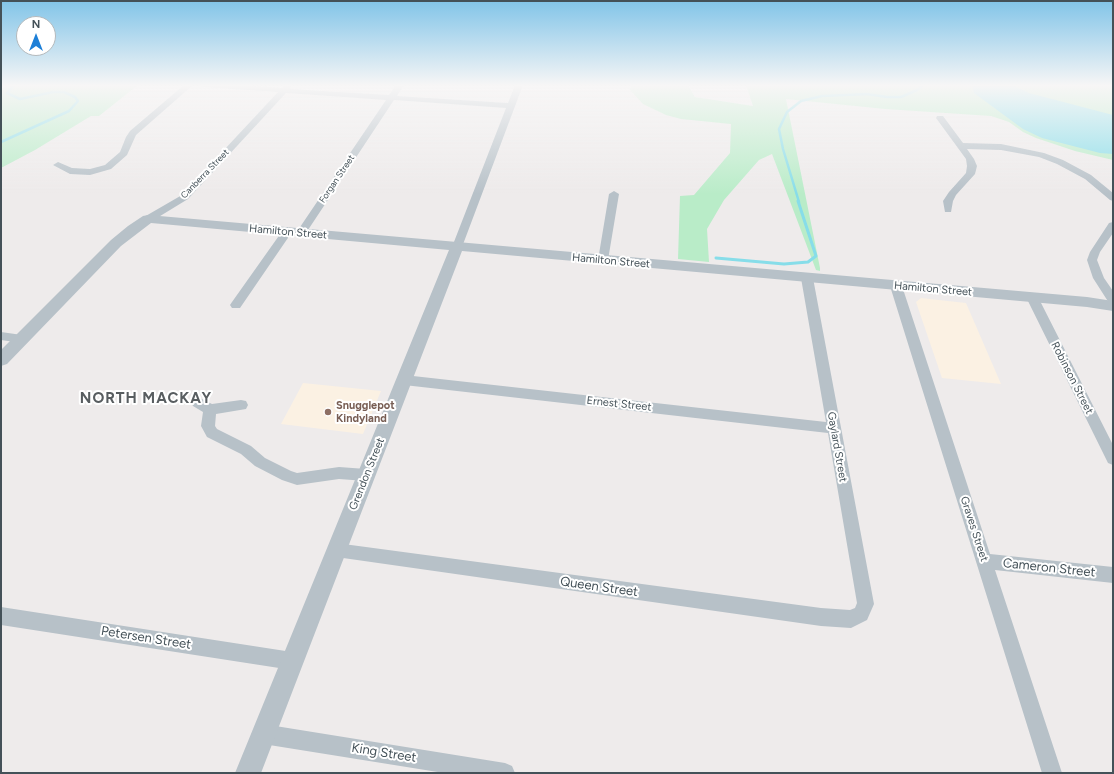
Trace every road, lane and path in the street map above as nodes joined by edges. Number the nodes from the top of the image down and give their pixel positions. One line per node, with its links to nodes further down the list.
1 (147, 121): 7 (street)
2 (256, 121): 11 (street, Canberra Street)
3 (374, 121): 13 (street, Forgan Street)
4 (504, 121): 14 (street, Grendon Street)
5 (942, 121): 6 (street)
6 (961, 146): 9 (street); 10 (street)
7 (58, 165)
8 (614, 194): 15 (street)
9 (1113, 198)
10 (948, 210)
11 (148, 219): 13 (street, Hamilton Street); 23 (street)
12 (1113, 225): 19 (street)
13 (294, 232): 14 (street, Hamilton Street); 20 (street, Forgan Street)
14 (457, 247): 15 (street, Hamilton Street); 25 (street, Grendon Street)
15 (603, 260): 16 (street, Hamilton Street)
16 (807, 278): 17 (street, Hamilton Street); 27 (street, Gaylard Street)
17 (896, 286): 18 (street, Hamilton Street); 31 (street, Graves Street)
18 (1032, 297): 21 (street, Hamilton Street); 28 (street, Robinson Street)
19 (1113, 300)
20 (236, 305)
21 (1113, 306)
22 (1, 336): 23 (street)
23 (22, 338): 24 (street)
24 (1, 360)
25 (404, 380): 27 (street, Ernest Street); 29 (street, Grendon Street)
26 (241, 405): 29 (street)
27 (834, 428): 33 (street, Gaylard Street)
28 (1113, 459)
29 (366, 475): 30 (street, Grendon Street)
30 (336, 550): 33 (street, Queen Street); 35 (street, Grendon Street)
31 (984, 561): 32 (street, Cameron Street); 39 (street, Graves Street)
32 (1113, 575)
33 (861, 614)
34 (1, 616): 35 (street, Petersen Street)
35 (292, 661): 36 (street, Grendon Street)
36 (263, 734): 37 (street, Grendon Street); 38 (street, King Street)
37 (248, 773)
38 (505, 773)
39 (1052, 773)

